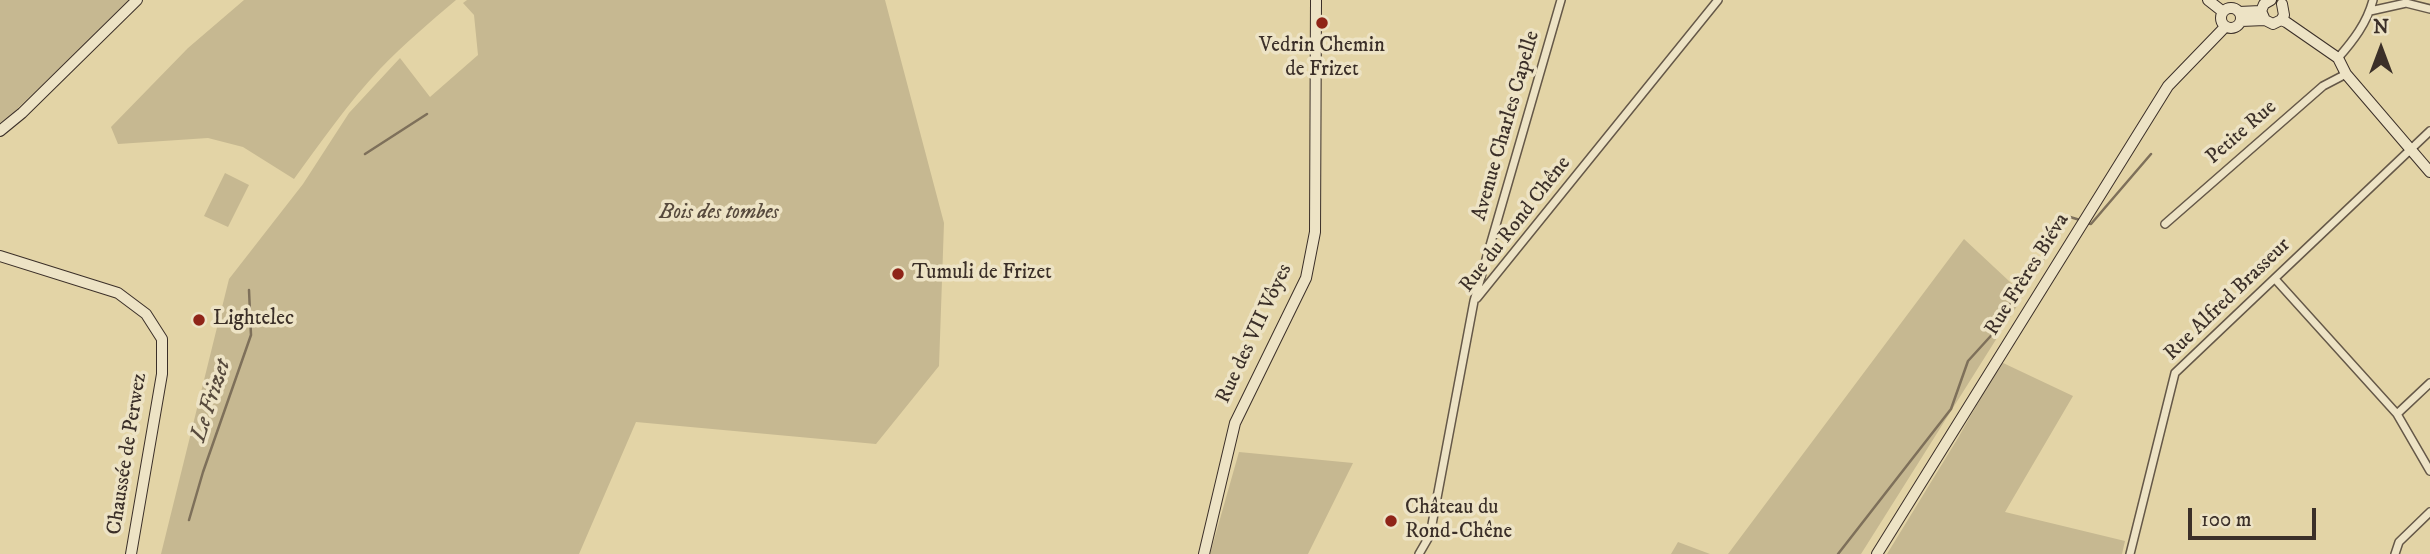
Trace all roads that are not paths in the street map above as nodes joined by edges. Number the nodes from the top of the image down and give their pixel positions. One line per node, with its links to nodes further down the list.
1 (137, 0): 17 (street)
2 (1316, 0): 30 (street, Rue des VII Vôyes)
3 (1561, 0): 24 (street, Avenue Charles Capelle)
4 (1718, 0): 24 (street, Rue du Rond Chêne)
5 (2208, 0): 9 (street)
6 (2373, 0): 10 (street)
7 (2278, 1): 11 (street); 13 (street)
8 (2430, 9): 10 (street)
9 (2222, 11): 12 (street); 14 (street)
10 (2370, 11): 15 (street)
11 (2263, 15): 12 (street); 13 (street)
12 (2240, 16): 14 (street)
13 (2281, 20): 15 (street)
14 (2225, 27): 32 (street, Rue Frères Biéva)
15 (2338, 58): 16 (street)
16 (2346, 74): 19 (street); 21 (street, Petite Rue)
17 (0, 131)
18 (2430, 131): 19 (street, Rue Alfred Brasseur)
19 (2409, 150): 20 (street); 23 (street, Rue Alfred Brasseur)
20 (2430, 172)
21 (2165, 224)
22 (0, 256): 29 (street, Chaussée de Perwez)
23 (2275, 279): 26 (street); 33 (street, Rue Alfred Brasseur)
24 (1474, 302): 31 (street, Rue du Rond Chêne)
25 (2430, 383): 26 (street)
26 (2397, 414): 27 (street)
27 (2430, 471)
28 (2430, 512): 34 (street)
29 (131, 554)
30 (1204, 554)
31 (1419, 554)
32 (1877, 554)
33 (2130, 554)
34 (2395, 554)

